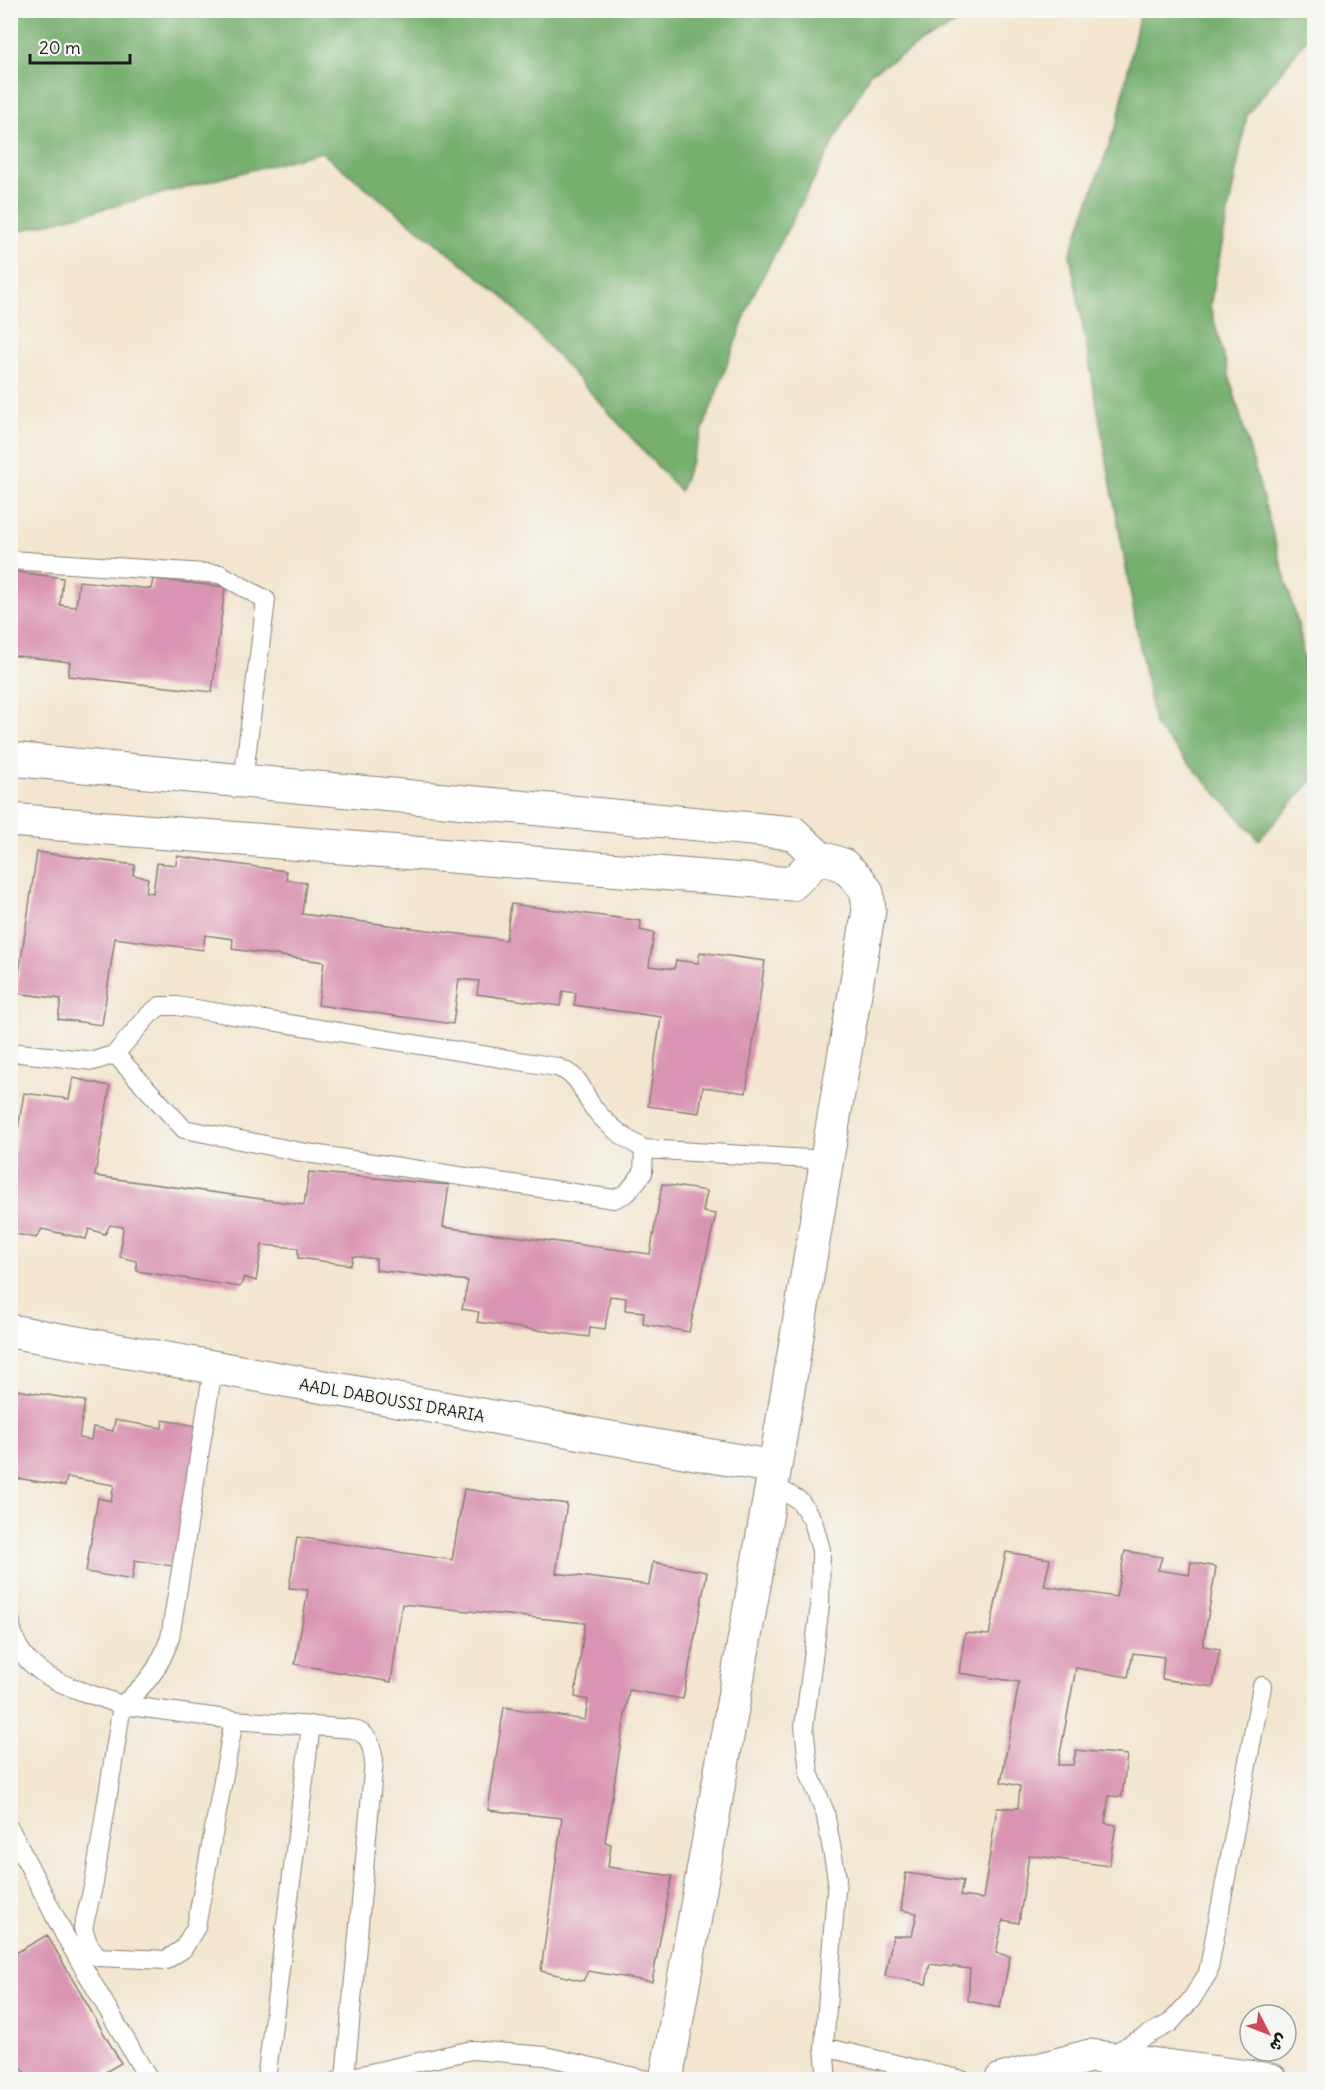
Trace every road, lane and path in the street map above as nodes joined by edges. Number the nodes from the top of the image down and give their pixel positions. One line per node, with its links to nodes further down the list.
1 (10, 560): 3 (lane)
2 (10, 759): 3 (street)
3 (243, 782): 5 (street)
4 (10, 820): 5 (street)
5 (819, 857): 9 (street)
6 (10, 1052): 7 (lane)
7 (115, 1054): 8 (lane); 8 (lane)
8 (644, 1149): 9 (lane)
9 (827, 1160): 12 (street)
10 (10, 1331): 11 (street, AADL DABOUSSI DRARIA)
11 (213, 1369): 12 (street, AADL DABOUSSI DRARIA); 15 (lane)
12 (773, 1478): 21 (lane); 27 (street)
13 (10, 1618): 15 (lane)
14 (1262, 1686): 22 (lane)
15 (122, 1705): 16 (lane); 19 (lane)
16 (234, 1720): 17 (lane); 19 (lane)
17 (311, 1725): 24 (lane); 25 (lane)
18 (10, 1829): 20 (lane)
19 (83, 1928): 20 (lane)
20 (64, 1934): 23 (lane)
21 (824, 2046): 28 (lane); 29 (lane)
22 (1106, 2058): 30 (street); 31 (street)
23 (149, 2079)
24 (267, 2079)
25 (342, 2079): 26 (lane)
26 (647, 2079)
27 (666, 2079)
28 (827, 2079)
29 (962, 2079)
30 (1001, 2079)
31 (1271, 2079)

